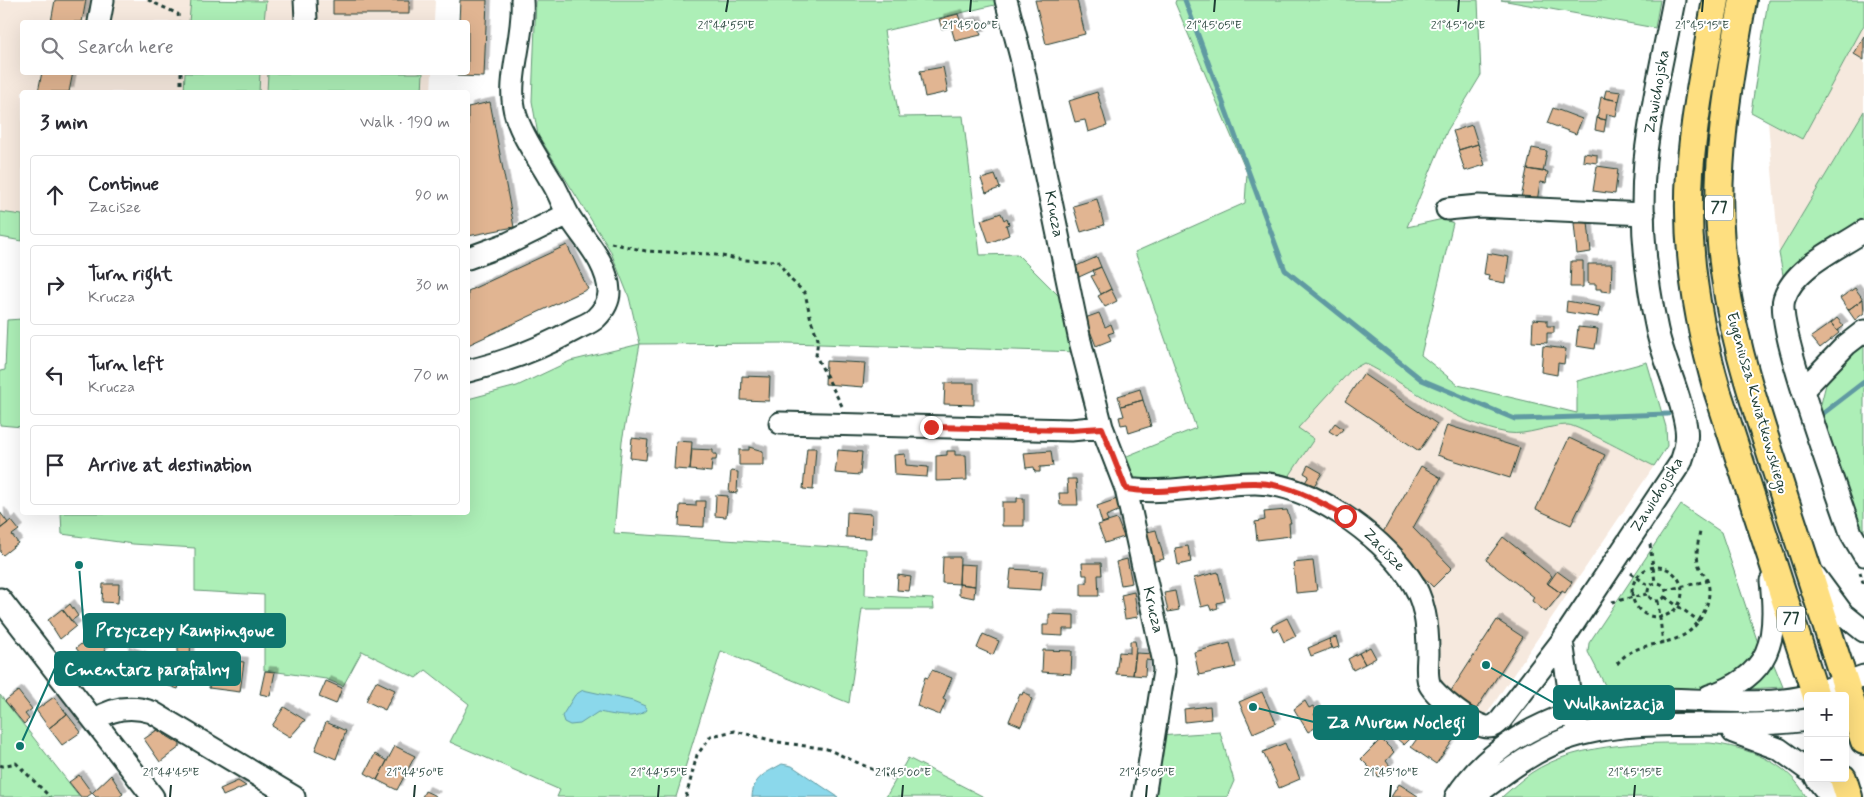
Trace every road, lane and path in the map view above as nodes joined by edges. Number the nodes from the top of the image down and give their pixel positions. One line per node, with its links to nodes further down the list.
1 (103, 0): 8 (street)
2 (148, 0): 9 (path)
3 (522, 0): 13 (street)
4 (1006, 0): 23 (street, Krucza)
5 (1674, 0): 14 (street, Zawichojska)
6 (1716, 0): 26 (main road, Eugeniusza Kwiatkowskiego / 77)
7 (1742, 0): 29 (main road, Eugeniusza Kwiatkowskiego / 77)
8 (99, 20)
9 (179, 20)
10 (181, 75): 11 (path)
11 (181, 90)
12 (1447, 208): 14 (street)
13 (568, 214): 16 (street); 17 (street)
14 (1644, 214): 48 (street, Zawichojska)
15 (1864, 231): 20 (street)
16 (584, 236): 19 (street); 22 (path)
17 (470, 257)
18 (1864, 331): 20 (street)
19 (470, 370)
20 (1803, 390): 28 (street)
21 (780, 422): 22 (street)
22 (850, 425): 23 (street)
23 (1102, 428): 24 (street, Krucza)
24 (1126, 489): 58 (street, Zacisze); 71 (street, Krucza)
25 (1700, 532): 33 (path)
26 (1766, 541): 51 (main road, Eugeniusza Kwiatkowskiego / 77); 54 (street)
27 (1650, 544): 30 (path)
28 (1864, 555)
29 (1807, 565): 47 (street); 52 (main road, Eugeniusza Kwiatkowskiego / 77)
30 (1653, 567): 32 (path); 34 (path); 36 (path)
31 (1631, 573): 32 (path)
32 (1637, 577): 35 (path); 39 (path)
33 (1707, 581): 36 (path); 46 (path)
34 (1655, 582): 35 (path); 37 (path)
35 (1649, 586): 38 (path)
36 (1681, 587): 37 (path); 44 (path)
37 (1666, 590): 40 (path)
38 (1647, 594): 39 (path); 42 (path)
39 (1632, 597): 43 (path); 45 (path)
40 (1665, 597): 42 (path); 44 (path)
41 (0, 599): 56 (street)
42 (1658, 601): 45 (path)
43 (1612, 602)
44 (1677, 606): 45 (path); 46 (path)
45 (1660, 616): 49 (path)
46 (1699, 621): 49 (path)
47 (1864, 631)
48 (1562, 641): 55 (street); 58 (street, Zawichojska)
49 (1663, 644): 50 (path)
50 (1617, 664)
51 (1811, 692)
52 (1854, 695): 61 (main road, 77)
53 (1804, 696): 54 (street)
54 (1698, 700): 55 (street)
55 (1574, 713): 60 (street); 72 (street)
56 (94, 720): 68 (street); 69 (street)
57 (1804, 720): 59 (street)
58 (1483, 726)
59 (1711, 726): 60 (street); 63 (street)
60 (1580, 735): 73 (street)
61 (1864, 741)
62 (0, 765): 67 (path)
63 (1804, 767)
64 (894, 779): 70 (path)
65 (1819, 782): 74 (street)
66 (1844, 782): 75 (main road)
67 (50, 797)
68 (153, 797)
69 (294, 797)
70 (686, 797)
71 (1144, 797)
72 (1456, 797)
73 (1473, 797)
74 (1831, 797)
75 (1850, 797)

